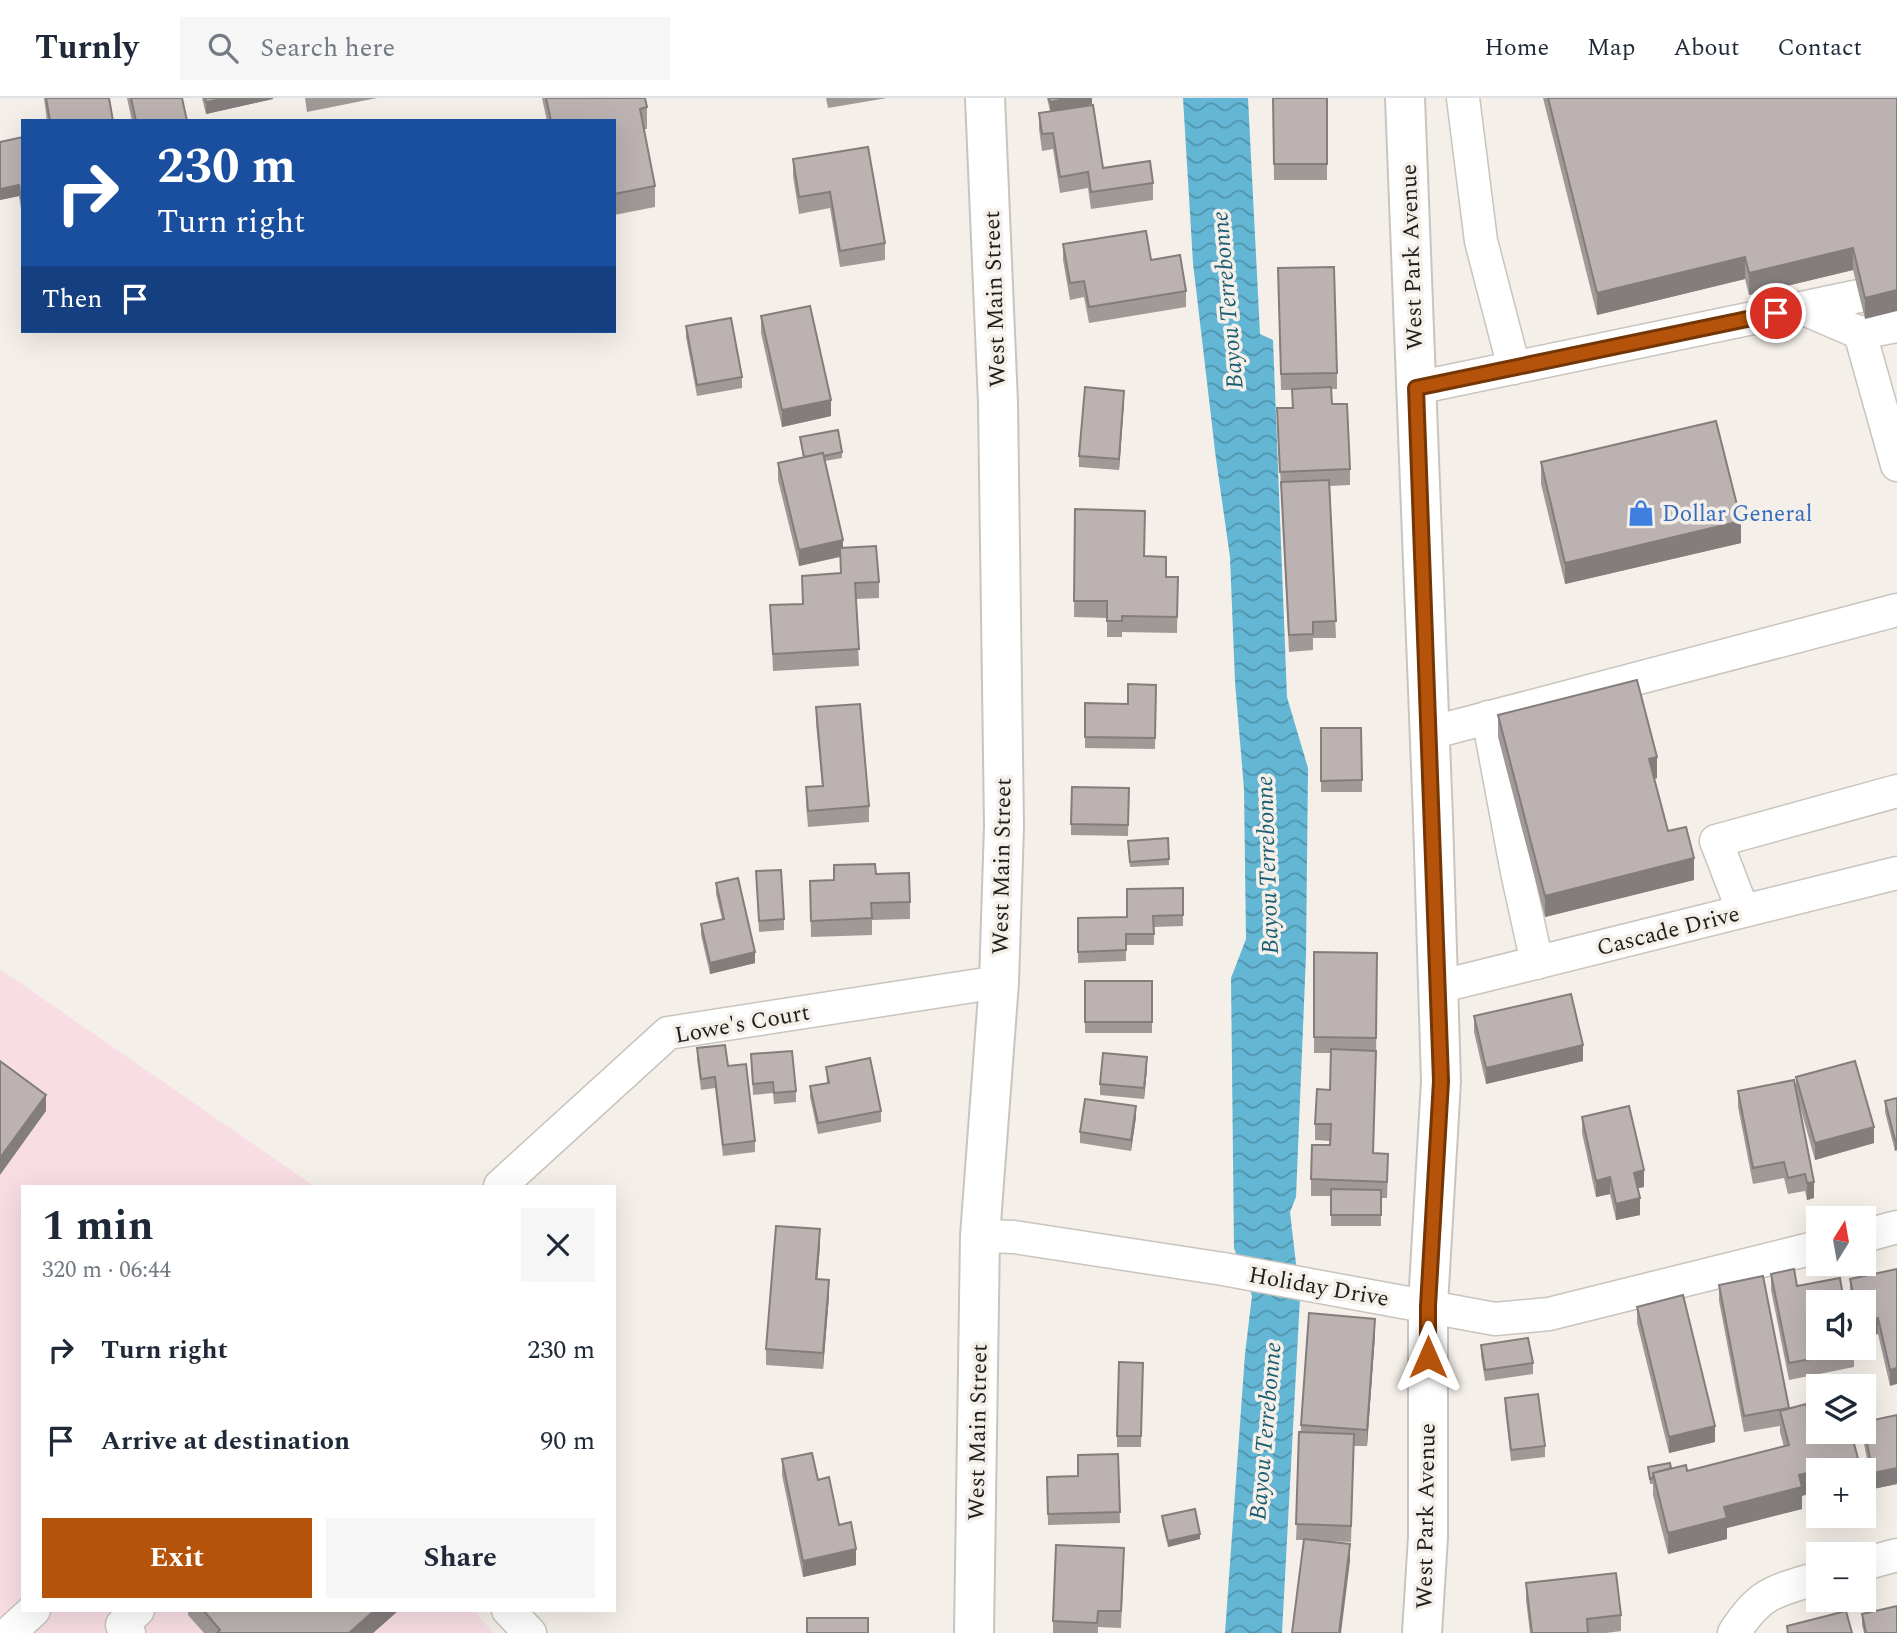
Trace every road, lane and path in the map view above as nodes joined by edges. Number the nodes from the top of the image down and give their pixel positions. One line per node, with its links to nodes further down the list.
1 (985, 98): 18 (main road, West Main Street)
2 (1405, 98): 9 (main road, West Park Avenue)
3 (1463, 98): 8 (street)
4 (1859, 296): 5 (street)
5 (1802, 308): 7 (street); 8 (street)
6 (1897, 326): 7 (street)
7 (1860, 333): 10 (street)
8 (1514, 368): 9 (street)
9 (1416, 388): 13 (main road, West Park Avenue)
10 (1897, 465)
11 (1897, 610): 12 (street)
12 (1488, 717): 13 (street); 17 (street)
13 (1430, 733): 19 (main road, West Park Avenue)
14 (1897, 791): 16 (street)
15 (1897, 873): 16 (street, Cascade Drive)
16 (1743, 911): 17 (street, Cascade Drive)
17 (1536, 963): 19 (street, Cascade Drive)
18 (999, 982): 20 (street, Lowe's Court); 23 (main road, West Main Street)
19 (1438, 987): 25 (main road, West Park Avenue)
20 (501, 1185)
21 (1897, 1227): 22 (street)
22 (1876, 1233)
23 (980, 1236): 25 (street, Holiday Drive); 35 (main road, West Main Street)
24 (1806, 1250): 25 (street, Holiday Drive)
25 (1428, 1306): 36 (main road, West Park Avenue)
26 (1897, 1555): 27 (street)
27 (1876, 1561)
28 (1806, 1582): 37 (street)
29 (32, 1612): 32 (street)
30 (136, 1612): 33 (street)
31 (510, 1612): 34 (street)
32 (9, 1633)
33 (129, 1633)
34 (530, 1633)
35 (974, 1633)
36 (1422, 1633)
37 (1734, 1633)

